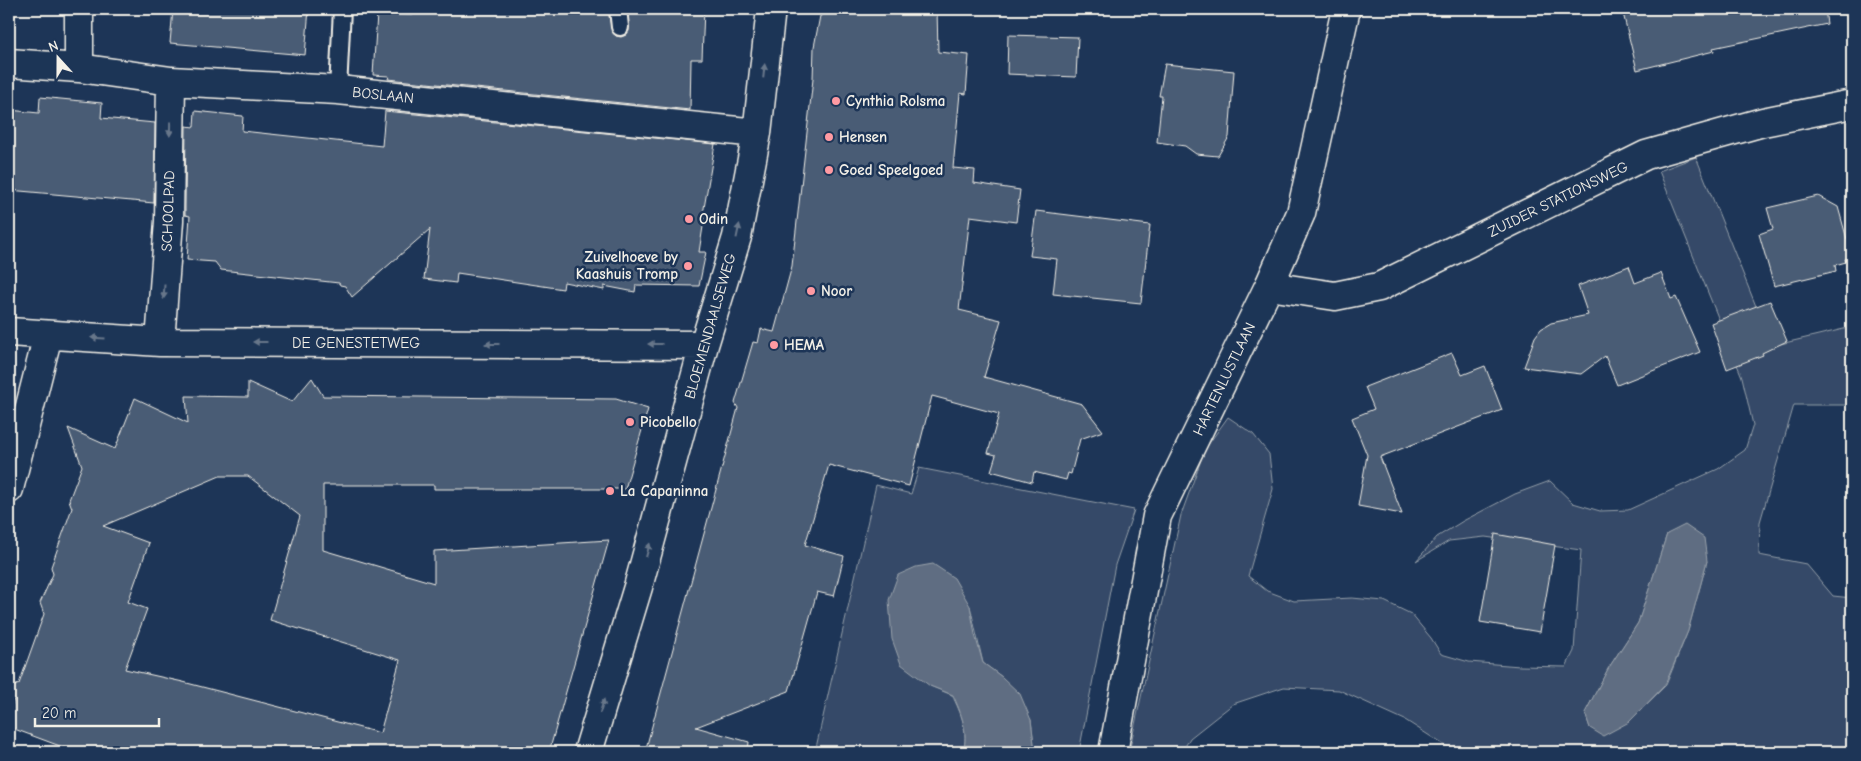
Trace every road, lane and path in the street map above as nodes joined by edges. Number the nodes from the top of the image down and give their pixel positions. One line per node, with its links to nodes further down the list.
1 (79, 9): 8 (street)
2 (342, 9): 10 (lane)
3 (618, 9): 6 (lane)
4 (770, 9): 12 (street, BLOEMENDAALSEWEG, one-way to 4)
5 (1346, 9): 13 (street, HARTENLUSTLAAN)
6 (620, 27)
7 (9, 63): 8 (street, BOSLAAN)
8 (79, 68): 9 (street, BOSLAAN)
9 (171, 81): 10 (street, BOSLAAN); 16 (street, SCHOOLPAD, one-way to 16)
10 (338, 90): 12 (street, BOSLAAN)
11 (1852, 104): 13 (street, ZUIDER STATIONSWEG)
12 (756, 133): 17 (street, BLOEMENDAALSEWEG, one-way to 12)
13 (1268, 286): 20 (street, HARTENLUSTLAAN)
14 (9, 332): 15 (street, DE GENESTETWEG)
15 (48, 335): 16 (street, DE GENESTETWEG, one-way to 15); 18 (street)
16 (160, 342): 17 (street, DE GENESTETWEG, one-way to 16)
17 (704, 344): 19 (street, BLOEMENDAALSEWEG, one-way to 17)
18 (9, 489)
19 (588, 752)
20 (1113, 752)

